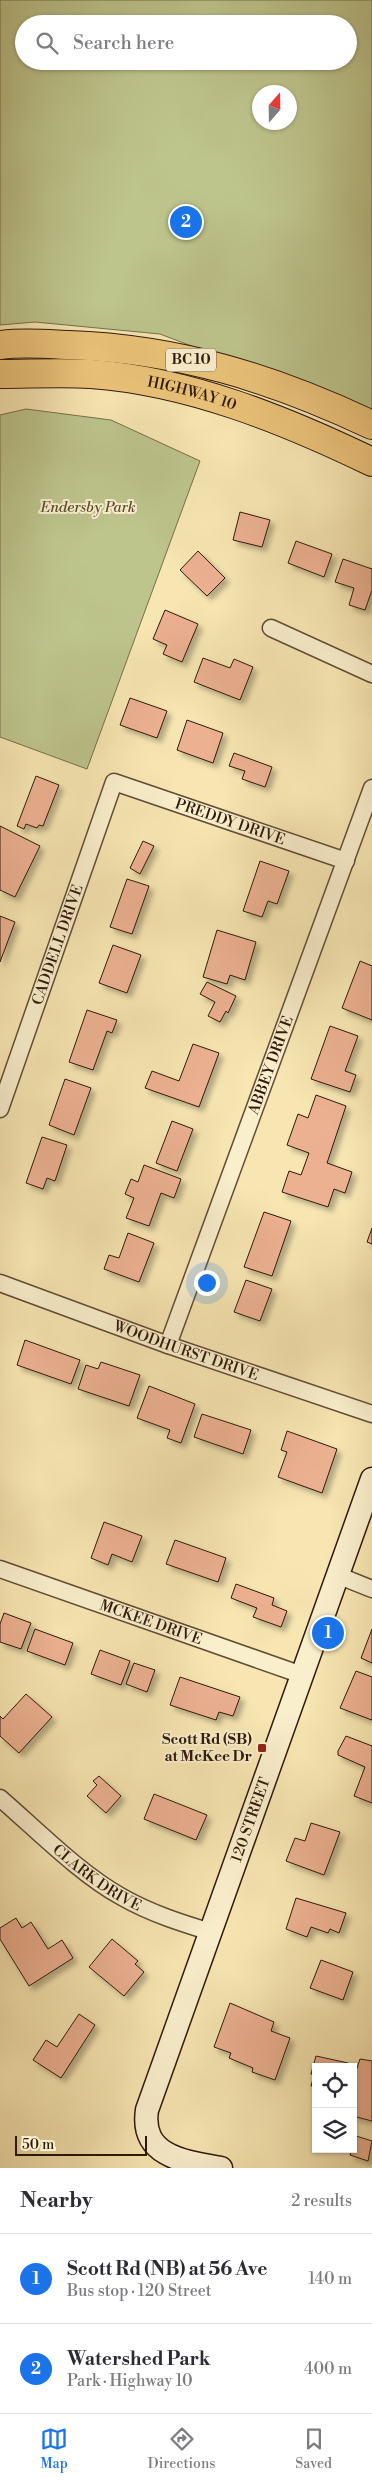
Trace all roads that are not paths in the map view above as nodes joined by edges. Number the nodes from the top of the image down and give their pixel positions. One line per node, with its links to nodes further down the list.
1 (0, 345): 3 (highway, BC 10)
2 (0, 374): 4 (highway, HIGHWAY 10 / BC 10)
3 (372, 425)
4 (372, 462)
5 (271, 628): 6 (street)
6 (372, 674)
7 (114, 782): 10 (street, PREDDY DRIVE); 11 (street, CADDELL DRIVE)
8 (372, 788): 9 (street, ABBEY DRIVE)
9 (368, 811): 10 (street, ABBEY DRIVE)
10 (346, 861): 13 (street, ABBEY DRIVE)
11 (0, 1109)
12 (0, 1282): 13 (street, WOODHURST DRIVE)
13 (168, 1344): 14 (street, WOODHURST DRIVE)
14 (372, 1414)
15 (372, 1479): 17 (street, 120 STREET)
16 (0, 1570): 19 (street, MCKEE DRIVE)
17 (337, 1575): 18 (street); 19 (street, 120 STREET)
18 (372, 1589)
19 (302, 1675): 21 (street, 120 STREET)
20 (0, 1798): 21 (street, CLARK DRIVE)
21 (211, 1932): 22 (street, 120 STREET)
22 (221, 2168)

